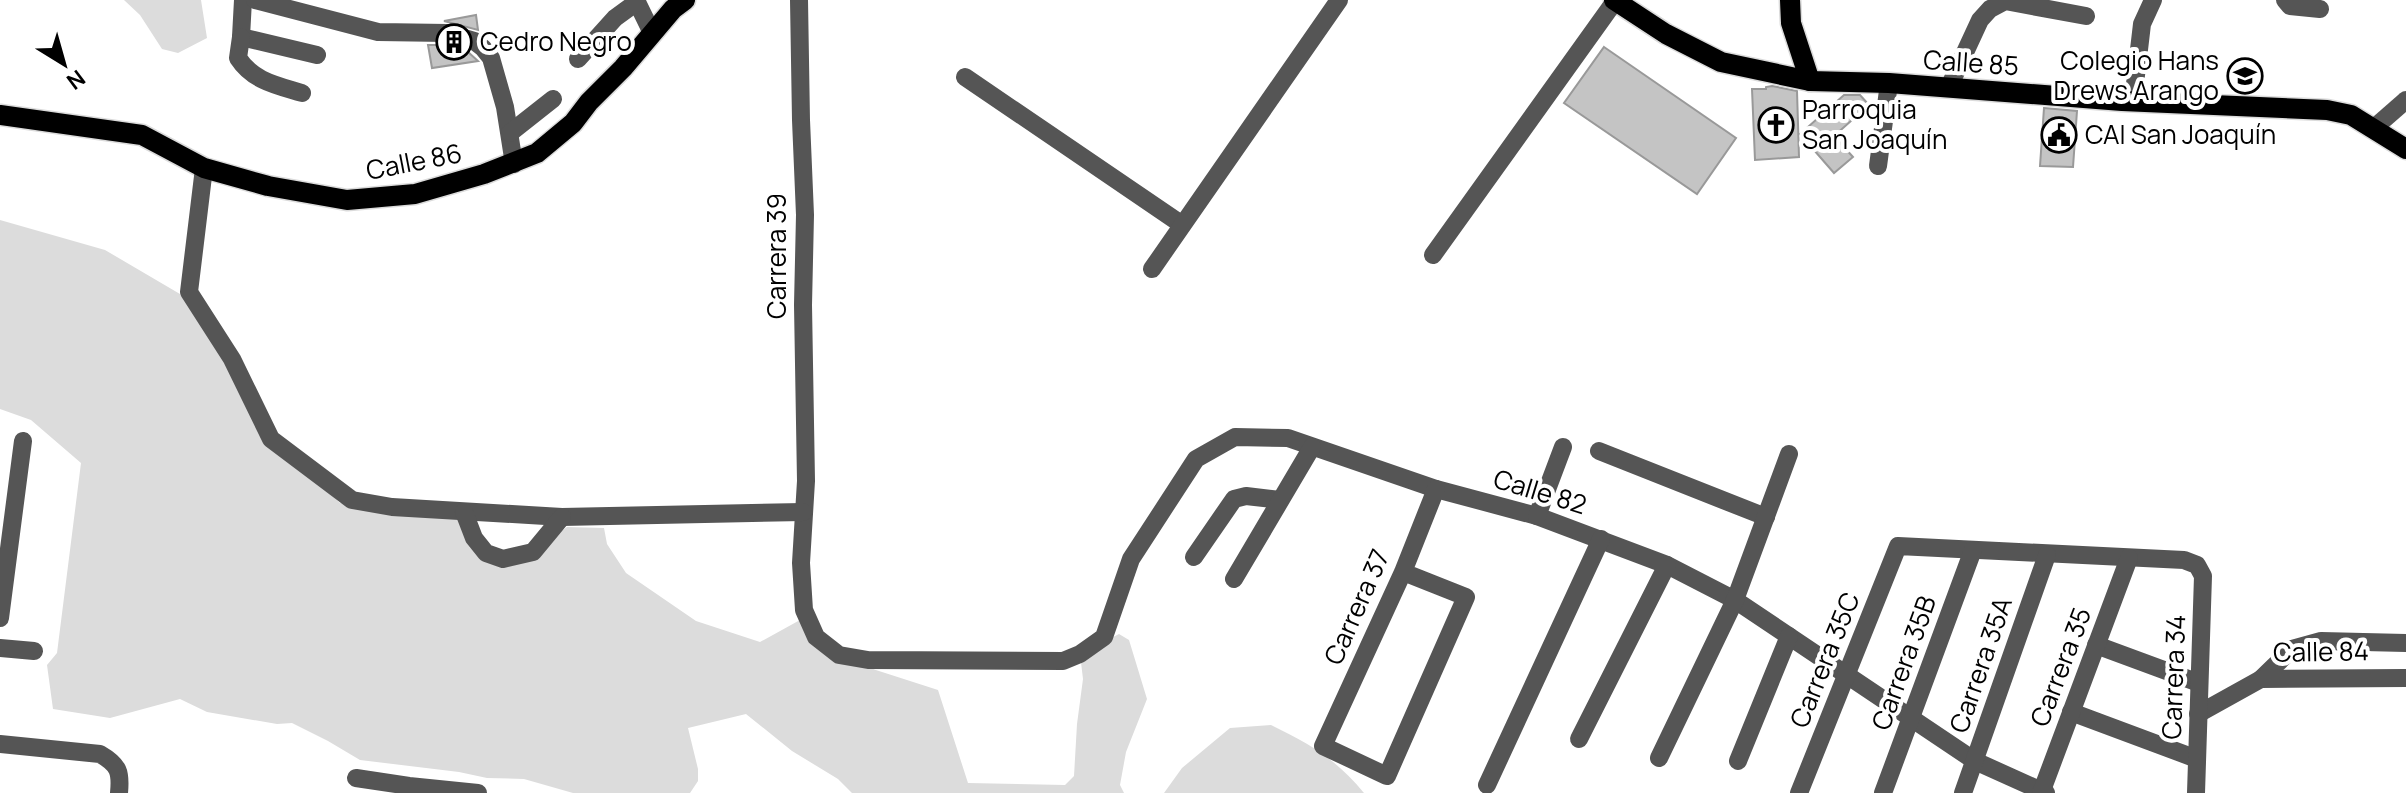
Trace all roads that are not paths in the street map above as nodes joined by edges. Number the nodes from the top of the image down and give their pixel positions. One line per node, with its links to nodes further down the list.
1 (243, 0): 14 (street)
2 (255, 0): 27 (street)
3 (685, 0): 13 (main road, Calle 86)
4 (799, 0): 43 (street, Carrera 39)
5 (1339, 0): 32 (street)
6 (1615, 0): 18 (main road); 33 (street)
7 (1790, 0): 18 (main road)
8 (2153, 0): 24 (street)
9 (2285, 0): 11 (street)
10 (637, 1): 13 (street); 16 (street)
11 (2320, 9)
12 (2086, 16): 20 (street)
13 (652, 33): 29 (main road, Calle 86)
14 (241, 37): 15 (street); 21 (street)
15 (317, 55)
16 (578, 59)
17 (965, 77): 32 (street)
18 (1810, 81): 19 (main road, Calle 85)
19 (1889, 83): 20 (main road, Calle 85); 30 (street)
20 (1949, 87): 24 (main road, Calle 85)
21 (302, 93)
22 (553, 99): 27 (street)
23 (2406, 100): 26 (street)
24 (2133, 101): 26 (main road, Calle 85)
25 (0, 115): 31 (main road, Calle 86)
26 (2374, 128): 28 (main road, Calle 85)
27 (510, 133): 29 (street)
28 (2406, 149)
29 (514, 164): 31 (main road, Calle 86)
30 (1878, 166)
31 (204, 168): 42 (street)
32 (1181, 224): 34 (street)
33 (1433, 255)
34 (1152, 269)
35 (23, 441): 56 (street)
36 (1312, 447): 40 (street, Calle 82); 41 (street); 62 (street, Calle 82)
37 (1563, 447): 44 (street)
38 (1599, 451): 46 (street)
39 (1789, 454): 46 (street)
40 (1436, 489): 44 (street, Calle 82); 53 (street, Carrera 37)
41 (1280, 500): 50 (street); 54 (street)
42 (464, 512): 45 (street); 45 (street)
43 (803, 512): 45 (street); 62 (street, Carrera 39)
44 (1537, 516): 47 (street, Calle 82)
45 (562, 517)
46 (1766, 517): 55 (street)
47 (1601, 539): 52 (street, Calle 82); 77 (street)
48 (1973, 550): 49 (street); 63 (street, Carrera 35C); 69 (street, Carrera 35B)
49 (2047, 555): 51 (street); 75 (street, Carrera 35A)
50 (1194, 557)
51 (2129, 558): 59 (street, Carrera 35); 66 (street, Carrera 34)
52 (1667, 565): 55 (street, Calle 82); 70 (street)
53 (1403, 572): 53 (street, Carrera 37)
54 (1234, 579)
55 (1735, 600): 57 (street, Calle 82); 72 (street)
56 (0, 618)
57 (1789, 636): 63 (street, Calle 82); 74 (street)
58 (2406, 643): 65 (street)
59 (2096, 645): 66 (street); 67 (street, Carrera 35)
60 (0, 648): 61 (street)
61 (34, 651)
62 (1080, 654)
63 (1848, 674): 69 (street, Calle 82); 82 (street, Carrera 35C)
64 (2406, 678): 65 (street, Calle 84)
65 (2261, 679): 68 (street, Calle 84)
66 (2199, 683): 68 (street, Carrera 34)
67 (2071, 712): 73 (street); 79 (street, Carrera 35)
68 (2198, 714): 73 (street, Carrera 34)
69 (1912, 719): 75 (street, Calle 82); 83 (street, Carrera 35B)
70 (1579, 739)
71 (0, 744): 80 (street)
72 (1659, 758)
73 (2197, 759): 85 (street, Carrera 34)
74 (1738, 761)
75 (1975, 761): 79 (street, Calle 82); 84 (street, Carrera 35A)
76 (356, 778): 78 (street)
77 (1487, 785)
78 (409, 790): 81 (street)
79 (2043, 792)
80 (119, 793)
81 (478, 793)
82 (1799, 793)
83 (1883, 793)
84 (1963, 793)
85 (2196, 793)

